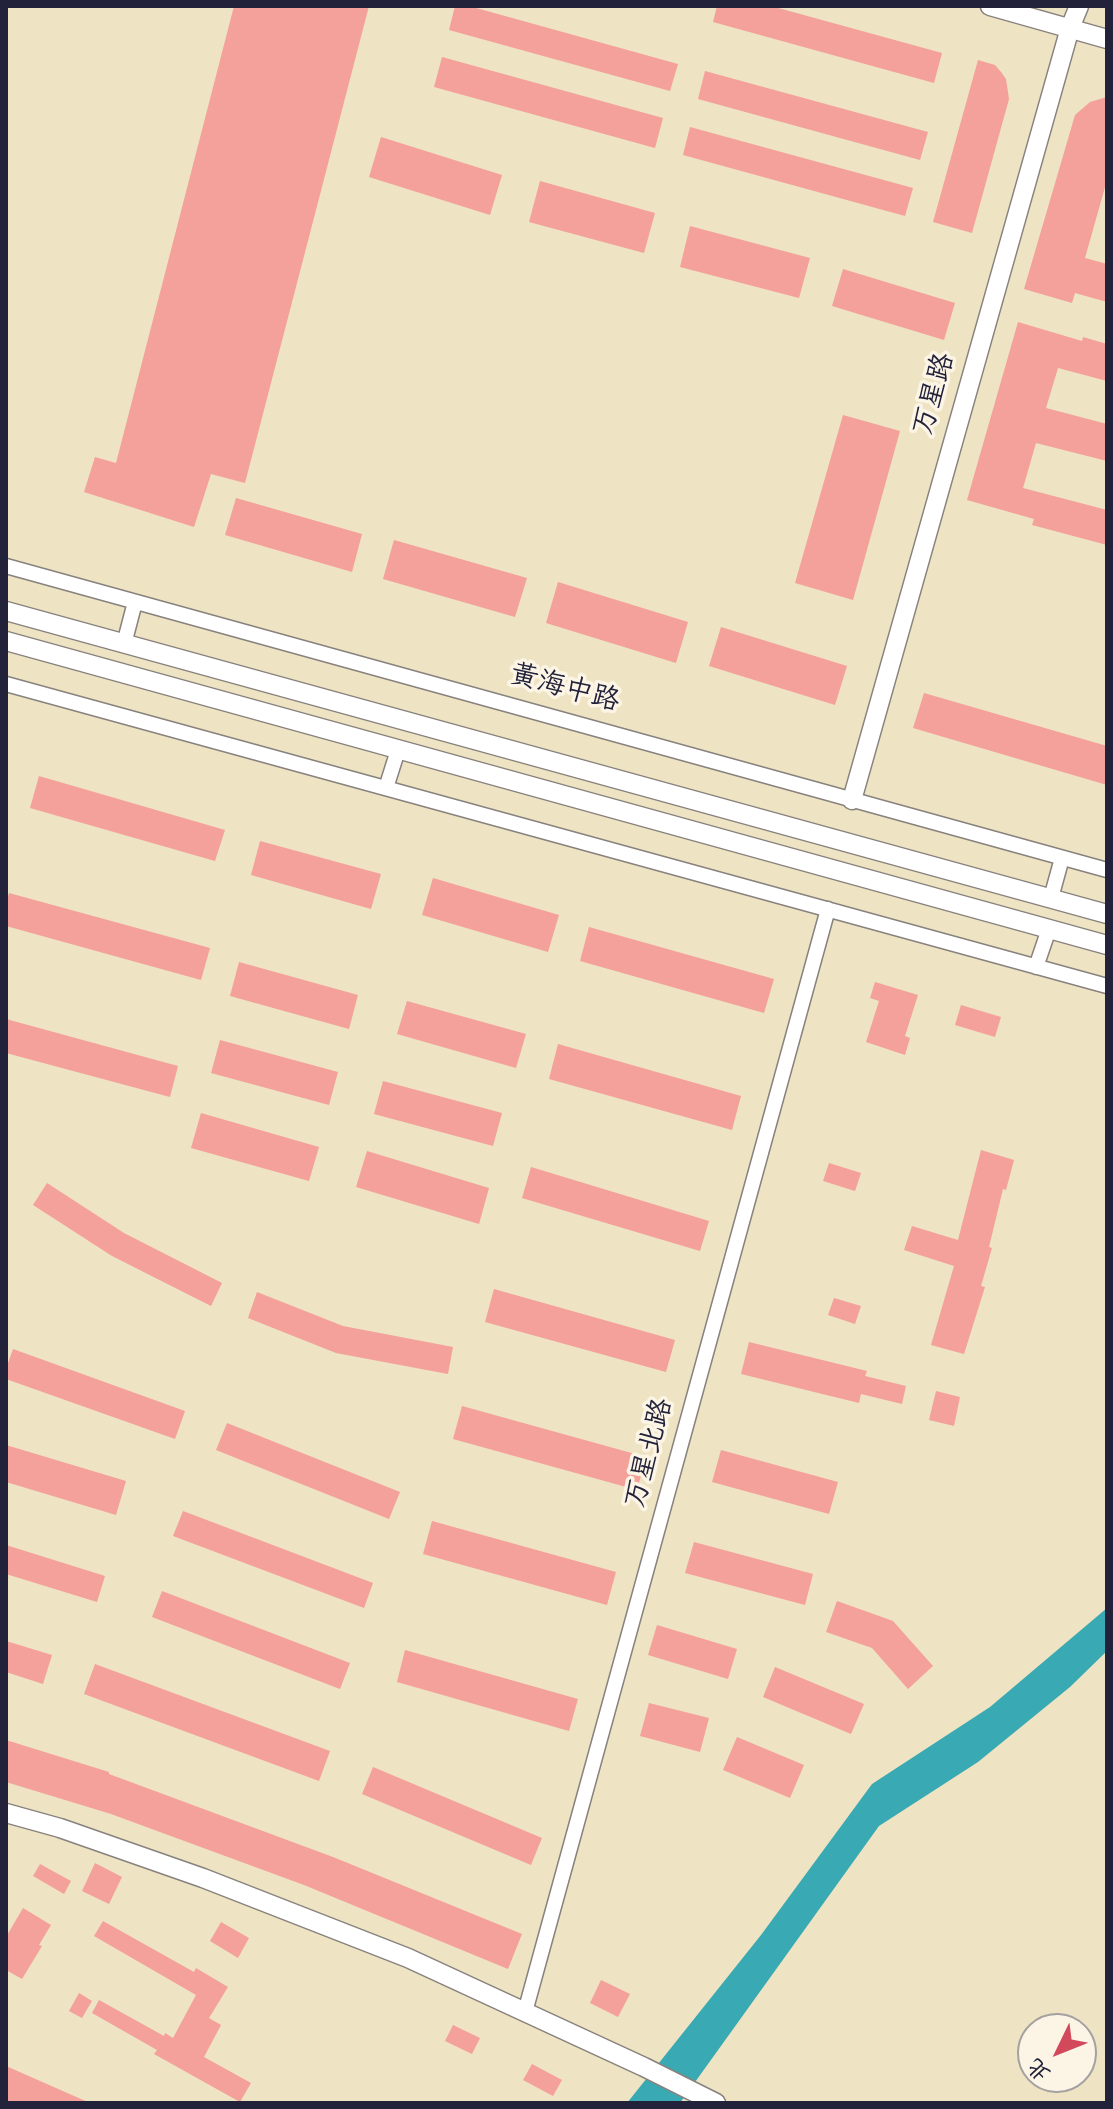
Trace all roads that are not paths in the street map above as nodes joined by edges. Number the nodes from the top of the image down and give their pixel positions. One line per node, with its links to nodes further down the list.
1 (990, 6): 3 (street)
2 (1079, 6): 3 (street, 万星路)
3 (1070, 28): 4 (street); 13 (street, 万星路)
4 (1107, 39)
5 (6, 566): 6 (street, 黄海中路)
6 (135, 602): 9 (street); 13 (street, 黄海中路)
7 (6, 611): 9 (street)
8 (6, 641): 11 (street)
9 (124, 644): 16 (street)
10 (6, 684): 12 (street)
11 (398, 750): 12 (street); 19 (street)
12 (386, 788): 17 (street)
13 (852, 800): 14 (street, 黄海中路)
14 (1062, 858): 15 (street, 黄海中路); 16 (street)
15 (1107, 870)
16 (1051, 898): 18 (street)
17 (828, 909): 21 (street); 24 (street, 万星北路)
18 (1107, 914)
19 (1049, 929): 20 (street); 21 (street)
20 (1107, 945)
21 (1036, 967): 22 (street)
22 (1107, 986)
23 (6, 1813): 24 (street)
24 (525, 2012): 25 (street)
25 (716, 2103)

